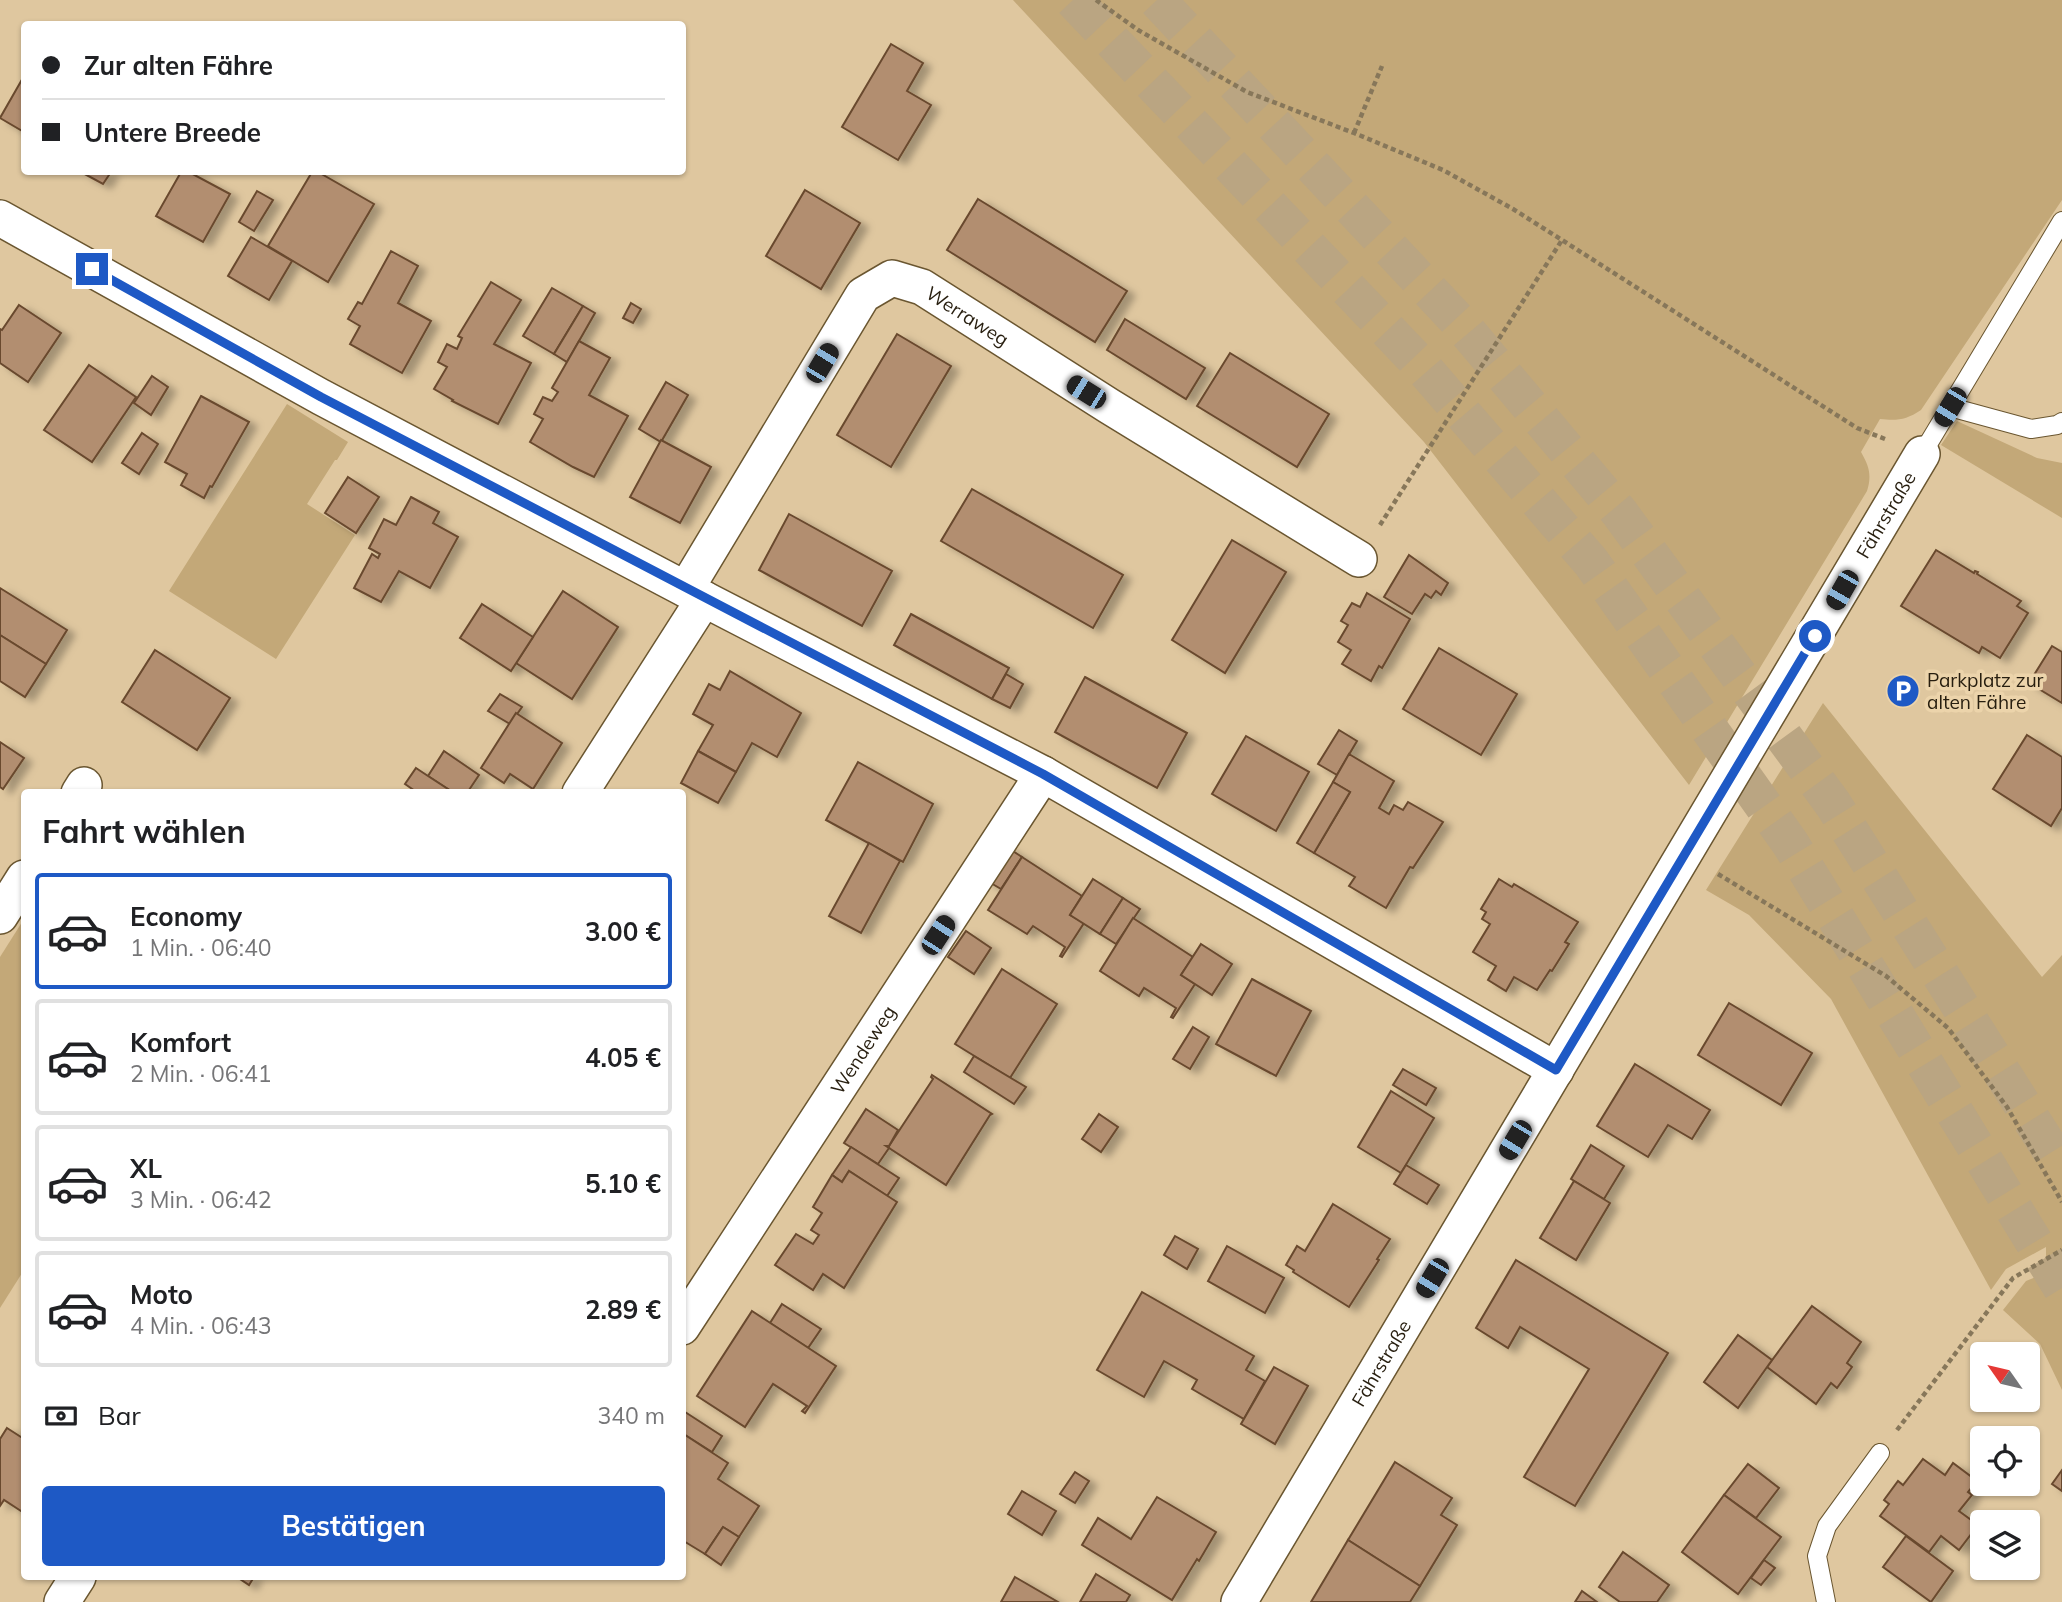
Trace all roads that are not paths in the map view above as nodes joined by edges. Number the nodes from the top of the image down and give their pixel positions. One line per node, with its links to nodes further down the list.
1 (0, 218): 7 (street)
2 (2062, 220): 3 (lane, Fährstraße)
3 (1950, 407): 4 (lane); 5 (lane, Fährstraße)
4 (2062, 422)
5 (1922, 454): 12 (street, Fährstraße)
6 (1359, 559): 7 (street, Werraweg)
7 (695, 594): 8 (street); 9 (street, Werraweg)
8 (1043, 774): 12 (street); 13 (street, Wendeweg)
9 (582, 789)
10 (21, 883): 11 (street)
11 (0, 916)
12 (1556, 1070): 17 (street, Fährstraße)
13 (686, 1320)
14 (1880, 1453): 18 (lane)
15 (76, 1580): 16 (street)
16 (62, 1602)
17 (1239, 1602)
18 (1826, 1602)

